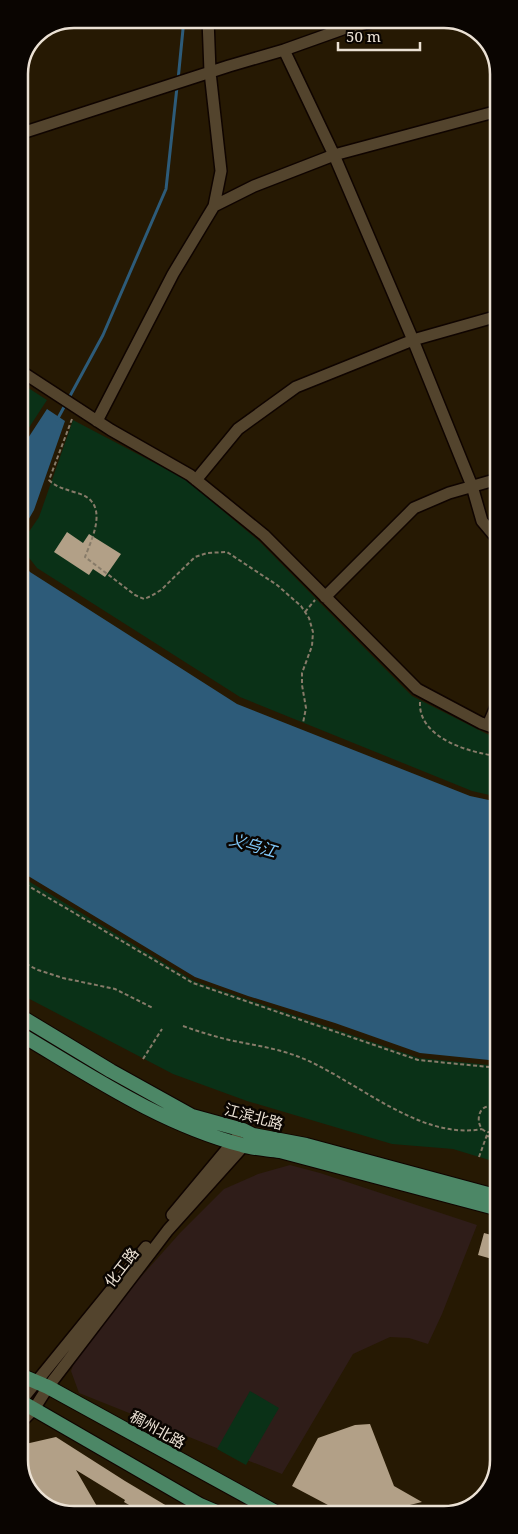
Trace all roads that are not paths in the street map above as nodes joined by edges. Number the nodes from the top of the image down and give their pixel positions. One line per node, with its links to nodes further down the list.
1 (208, 28): 4 (street)
2 (331, 28): 3 (street)
3 (284, 50): 4 (street); 7 (street)
4 (210, 72): 6 (street); 8 (street)
5 (490, 113): 7 (street)
6 (28, 131)
7 (334, 155): 8 (street); 10 (street)
8 (214, 206): 12 (street)
9 (490, 318): 10 (street)
10 (413, 340): 13 (street); 15 (street)
11 (28, 376): 12 (street)
12 (97, 421): 13 (street)
13 (196, 480): 17 (street)
14 (490, 481): 15 (street)
15 (472, 486): 16 (street); 17 (street)
16 (490, 531)
17 (325, 597): 18 (street)
18 (490, 726)
19 (28, 1021): 21 (main road, 江滨北路)
20 (28, 1039): 22 (main road, 江滨北路)
21 (248, 1133): 22 (street, 化工路); 23 (main road, 江滨北路)
22 (237, 1144): 24 (main road, 江滨北路); 26 (street, 化工路)
23 (490, 1195)
24 (490, 1208)
25 (28, 1379): 26 (main road, 稠州北路)
26 (42, 1385): 27 (street, 化工路); 29 (street, 化工路); 32 (main road, 稠州北路)
27 (28, 1396)
28 (28, 1405): 29 (main road)
29 (34, 1409): 30 (street, 化工路); 31 (main road)
30 (28, 1415)
31 (202, 1506)
32 (263, 1506)

